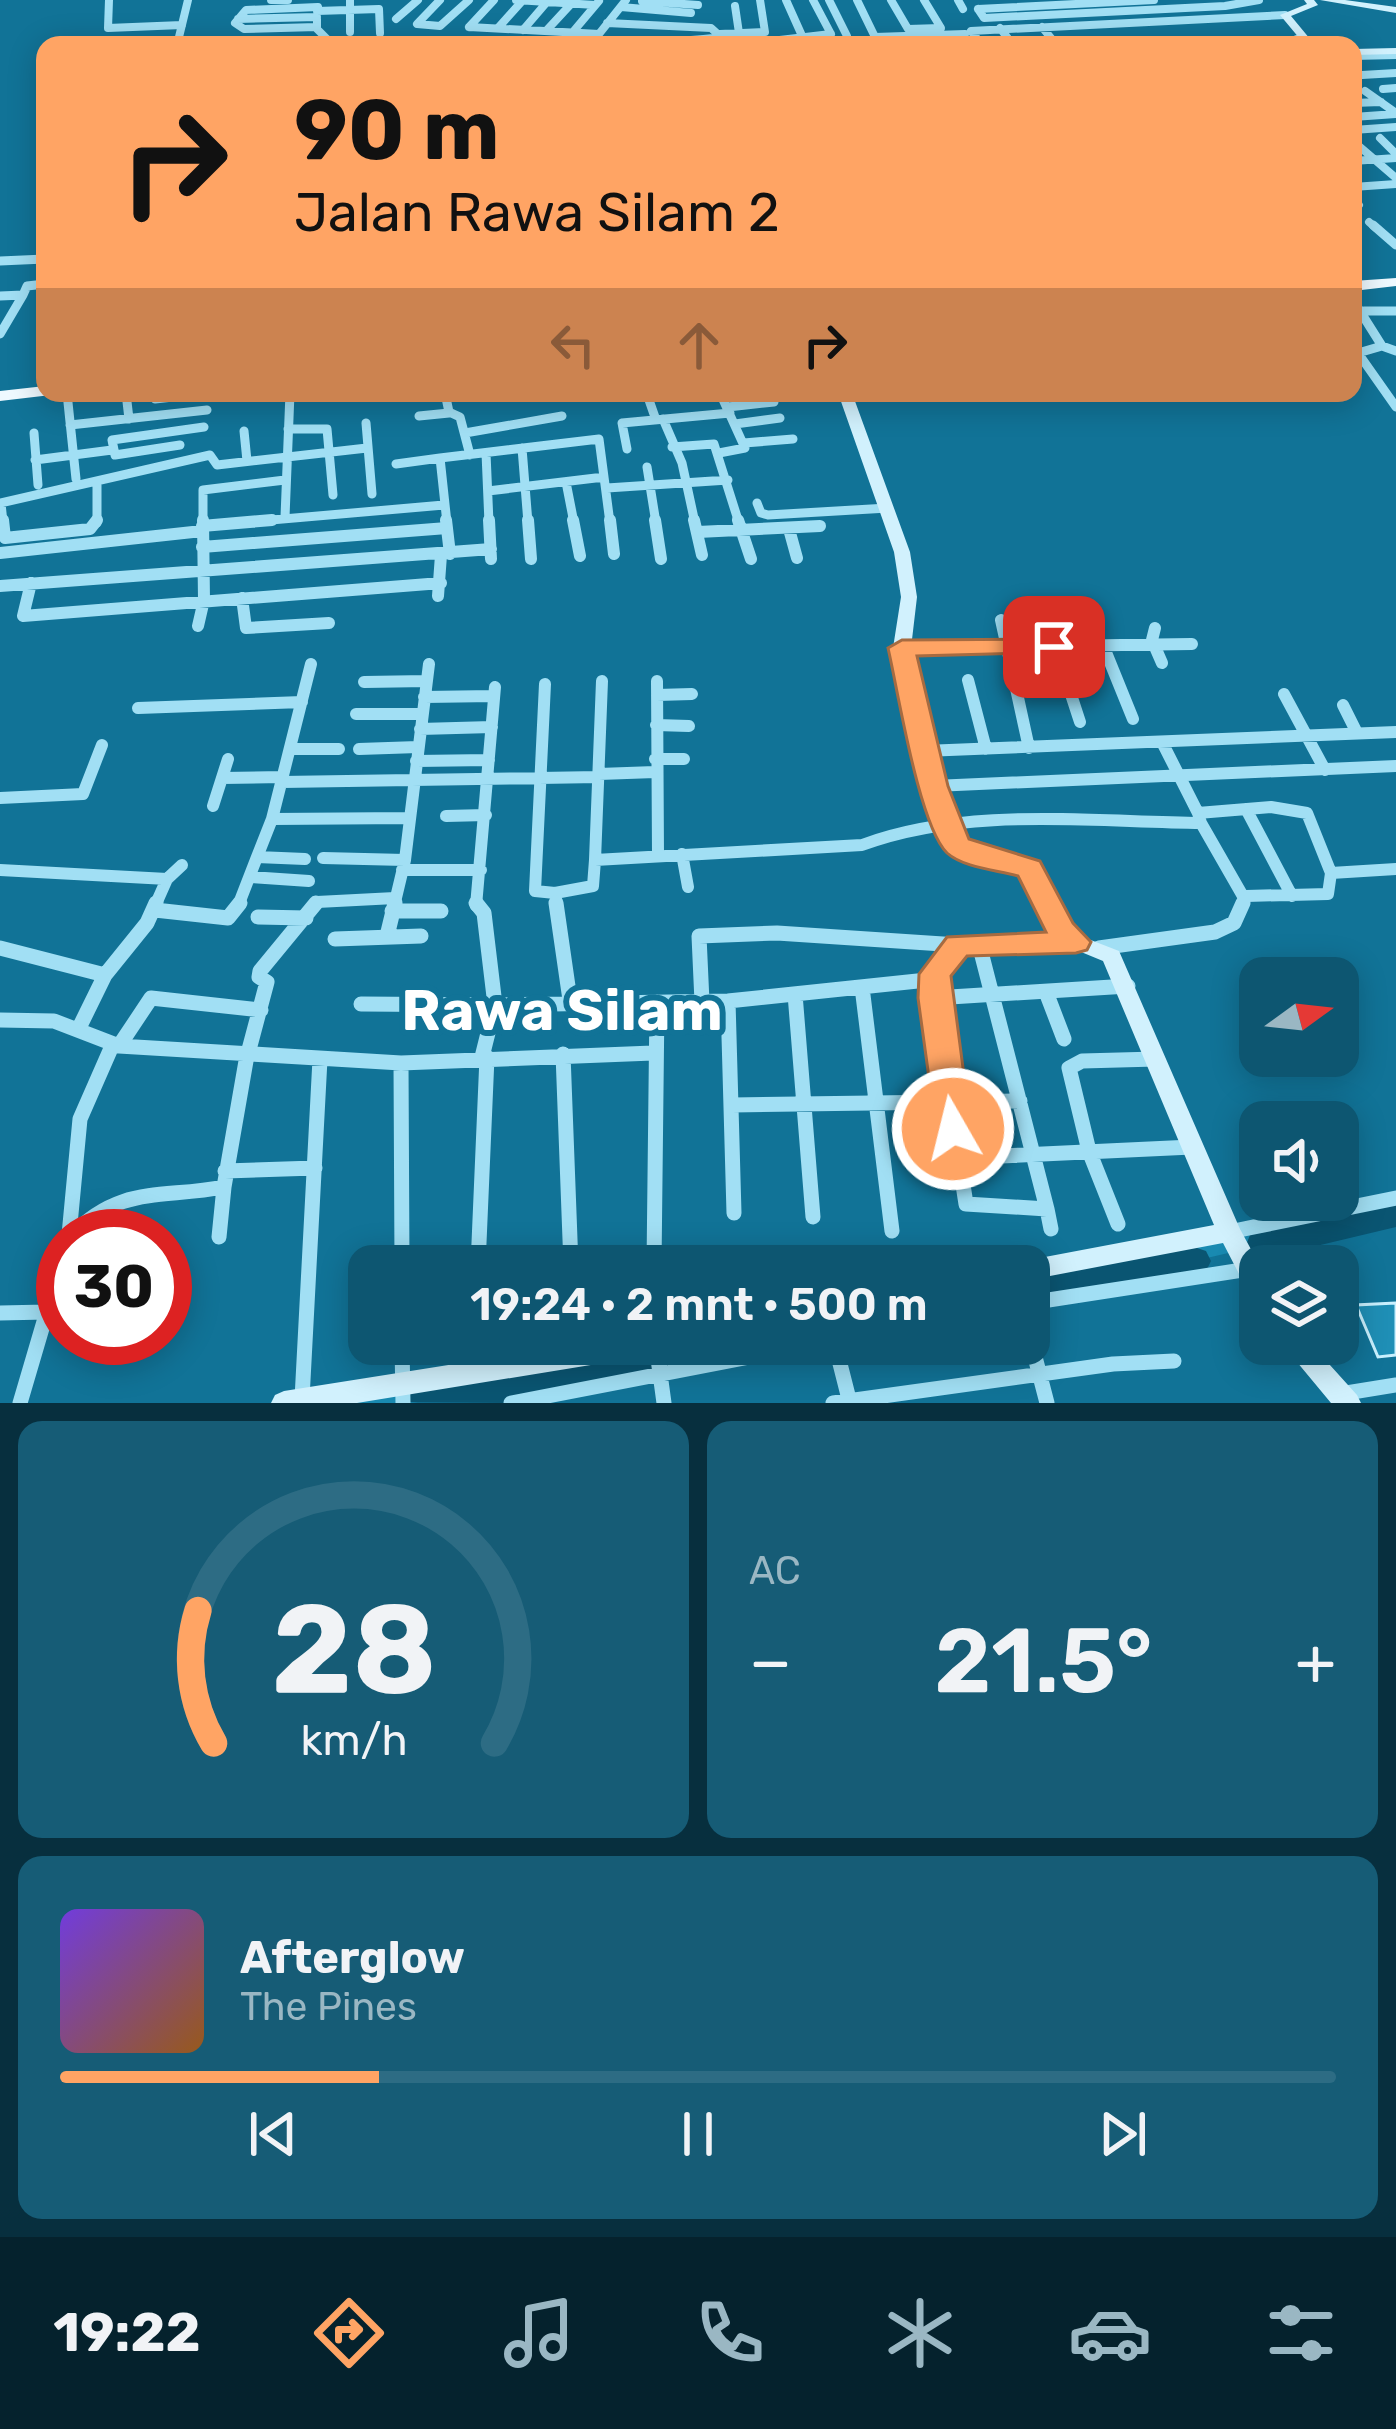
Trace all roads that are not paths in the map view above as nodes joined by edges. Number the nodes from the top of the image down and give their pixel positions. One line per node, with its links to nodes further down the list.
1 (109, 0): 46 (street)
2 (188, 0): 46 (street)
3 (271, 0): 37 (street)
4 (418, 0): 40 (street)
5 (440, 0): 6 (street)
6 (469, 0)
7 (494, 0): 48 (street)
8 (520, 0): 20 (street); 48 (street)
9 (642, 0): 21 (street); 31 (street)
10 (760, 0): 56 (street)
11 (786, 0): 60 (street)
12 (812, 0): 57 (street)
13 (829, 0): 62 (street)
14 (857, 0): 44 (street)
15 (890, 0): 38 (street)
16 (924, 0): 36 (street)
17 (958, 0): 32 (street)
18 (1154, 0): 22 (street)
19 (1259, 0): 34 (street)
20 (547, 2): 24 (street); 50 (street)
21 (700, 2): 41 (street)
22 (1115, 2): 27 (street); 34 (street)
23 (1321, 2): 33 (street); 39 (street)
24 (571, 4): 26 (street); 52 (street)
25 (350, 5): 28 (street); 35 (street); 51 (street)
26 (596, 5): 30 (street); 55 (street)
27 (982, 5): 34 (street)
28 (379, 6): 54 (street)
29 (735, 6): 56 (street)
30 (620, 8): 31 (street); 41 (street); 43 (street)
31 (635, 9): 41 (street)
32 (963, 9)
33 (1396, 10)
34 (1125, 11): 42 (street)
35 (317, 12): 37 (street); 37 (street)
36 (931, 13): 38 (street); 38 (street)
37 (283, 14): 37 (street)
38 (899, 14)
39 (1285, 15): 42 (street); 68 (street)
40 (396, 19)
41 (686, 21): 43 (street); 59 (street)
42 (1138, 22): 47 (street)
43 (607, 23): 55 (street)
44 (868, 23): 45 (street); 63 (street)
45 (884, 23)
46 (182, 25): 58 (street)
47 (1042, 27): 49 (street); 67 (street)
48 (498, 28): 50 (street)
49 (1000, 28): 53 (street); 66 (street)
50 (523, 30): 52 (street)
51 (350, 32)
52 (546, 32): 55 (street)
53 (969, 32): 64 (street); 65 (street)
54 (380, 33)
55 (572, 33)
56 (740, 34): 59 (street)
57 (831, 34): 61 (street)
58 (179, 36)
59 (722, 36)
60 (802, 36)
61 (817, 36)
62 (847, 36)
63 (874, 36)
64 (937, 36)
65 (973, 36)
66 (1006, 36)
67 (1049, 36)
68 (1302, 36)
69 (1362, 54): 70 (street)
70 (1393, 54)
71 (1362, 75): 72 (street)
72 (1396, 81): 73 (street)
73 (1374, 90): 74 (street); 75 (street)
74 (1362, 91)
75 (1381, 102): 76 (street); 77 (street)
76 (1362, 103)
77 (1396, 114): 78 (street)
78 (1362, 116)
79 (1396, 127): 80 (street)
80 (1362, 129)
81 (1380, 138): 83 (street)
82 (1362, 149): 84 (street)
83 (1396, 156): 84 (street)
84 (1374, 160): 85 (street); 87 (street)
85 (1362, 161)
86 (1362, 181): 89 (street)
87 (1396, 181): 89 (street)
88 (1362, 186): 89 (street)
89 (1367, 186)
90 (1369, 222): 91 (street)
91 (1396, 245)
92 (36, 260): 93 (street)
93 (0, 262)
94 (1396, 282): 96 (main road)
95 (36, 285): 97 (street)
96 (1362, 285)
97 (23, 295): 98 (street); 101 (street)
98 (0, 296)
99 (1364, 311): 100 (street); 104 (street)
100 (1396, 311)
101 (14, 312): 102 (street); 103 (street)
102 (0, 313)
103 (0, 335)
104 (1382, 346): 105 (street); 106 (street)
105 (1396, 351)
106 (1362, 353)
107 (1362, 358): 119 (street)
108 (36, 392): 109 (main road)
109 (0, 396)
110 (68, 402): 130 (street)
111 (127, 402): 127 (street)
112 (174, 402): 122 (street)
113 (290, 402): 132 (street)
114 (447, 402): 121 (street)
115 (650, 402): 128 (street)
116 (724, 402): 123 (street)
117 (774, 402): 123 (street)
118 (848, 402): 171 (street)
119 (1396, 407)
120 (207, 410): 122 (street)
121 (449, 412): 124 (street); 136 (street)
122 (176, 414): 127 (street); 133 (street)
123 (731, 415): 126 (street); 128 (street); 138 (street)
124 (419, 416)
125 (562, 416): 136 (street)
126 (780, 418)
127 (128, 419): 130 (street)
128 (660, 419): 139 (street); 142 (street)
129 (366, 423): 140 (street)
130 (70, 425): 148 (street)
131 (205, 427): 133 (street)
132 (289, 429): 144 (street); 149 (street)
133 (178, 430): 143 (street); 143 (street)
134 (244, 430): 152 (street)
135 (34, 433): 151 (street)
136 (465, 433): 147 (street)
137 (793, 439): 138 (street)
138 (743, 443): 146 (street)
139 (672, 447): 146 (street); 160 (street)
140 (367, 448): 144 (street); 166 (street)
141 (522, 448): 145 (street); 159 (street); 164 (street)
142 (627, 449)
143 (112, 450): 148 (street)
144 (329, 451): 149 (street); 167 (street)
145 (486, 453): 147 (street); 165 (street)
146 (719, 453): 157 (street)
147 (470, 455): 150 (street)
148 (74, 456): 151 (street); 155 (street)
149 (287, 456): 152 (street); 156 (street)
150 (440, 458): 153 (street); 170 (street)
151 (35, 460): 162 (street)
152 (247, 461): 161 (street)
153 (396, 464)
154 (646, 467): 163 (street)
155 (76, 479)
156 (286, 479): 173 (street); 175 (street)
157 (728, 480): 160 (street); 178 (street)
158 (566, 482): 159 (street); 164 (street); 185 (street)
159 (605, 483): 163 (street); 182 (street)
160 (685, 483): 163 (street); 179 (street)
161 (97, 484): 168 (street); 168 (street)
162 (38, 485)
163 (647, 485): 188 (street)
164 (525, 488): 165 (street); 187 (street)
165 (488, 491): 183 (street)
166 (372, 494)
167 (333, 496)
168 (1, 503)
169 (757, 503): 172 (street)
170 (444, 505): 173 (street); 176 (street)
171 (888, 508): 172 (street); 205 (street)
172 (797, 513): 177 (street)
173 (285, 517): 175 (street)
174 (820, 526): 177 (street)
175 (202, 528): 180 (street); 181 (street)
176 (446, 528): 180 (street); 183 (street)
177 (795, 528): 178 (street); 186 (street)
178 (745, 530): 179 (street); 189 (street)
179 (698, 532): 184 (street)
180 (202, 547): 190 (street)
181 (0, 553)
182 (614, 554)
183 (446, 555): 190 (street); 193 (street)
184 (702, 555)
185 (580, 556)
186 (797, 558)
187 (530, 559)
188 (661, 560)
189 (751, 560)
190 (202, 571): 191 (street); 194 (street)
191 (31, 583): 192 (street); 194 (street)
192 (0, 586)
193 (242, 598): 194 (street); 197 (street)
194 (204, 600): 198 (street)
195 (1045, 615): 204 (street)
196 (1000, 620): 203 (street)
197 (329, 623)
198 (198, 626)
199 (1155, 628): 200 (street)
200 (1154, 644): 201 (street); 202 (street); 206 (street)
201 (1192, 644)
202 (1103, 645): 204 (street); 220 (street)
203 (1006, 647): 204 (street); 205 (street); 232 (street)
204 (1054, 647): 222 (street)
205 (902, 648): 236 (street)
206 (1162, 663)
207 (311, 664): 216 (street)
208 (429, 664): 213 (street)
209 (968, 680): 235 (street)
210 (602, 681): 244 (street)
211 (364, 682): 213 (street)
212 (545, 684): 247 (street)
213 (426, 689): 221 (street); 225 (street)
214 (692, 694): 223 (street)
215 (1284, 694): 228 (street)
216 (302, 702): 218 (street); 233 (street)
217 (1343, 704): 227 (street)
218 (138, 708)
219 (356, 714): 221 (street)
220 (1133, 719)
221 (421, 721): 225 (street); 237 (street)
222 (1080, 722)
223 (656, 725): 224 (street); 241 (street)
224 (689, 726)
225 (492, 727): 240 (street)
226 (1396, 732): 227 (street)
227 (1357, 734): 228 (street)
228 (1307, 736): 229 (street); 243 (street)
229 (1162, 742): 232 (street); 245 (street)
230 (102, 746): 252 (street)
231 (339, 748): 233 (street)
232 (1030, 748): 235 (street)
233 (290, 749): 248 (street)
234 (359, 749): 237 (street)
235 (986, 749): 236 (street)
236 (924, 751): 251 (street)
237 (417, 754): 240 (street); 250 (street)
238 (228, 759): 246 (street)
239 (684, 759): 241 (street)
240 (489, 760): 249 (street)
241 (655, 765): 244 (street); 262 (street)
242 (1396, 766): 243 (street)
243 (1325, 770): 245 (street)
244 (599, 775): 247 (street); 266 (street)
245 (1181, 776): 251 (street); 258 (street)
246 (222, 778): 248 (street); 253 (street)
247 (542, 778): 249 (street); 277 (street)
248 (282, 780): 250 (street); 259 (street)
249 (486, 780): 250 (street); 255 (street)
250 (413, 782): 257 (street)
251 (934, 786): 260 (street)
252 (0, 798)
253 (213, 806)
254 (1246, 809): 258 (street); 272 (street); 278 (street)
255 (486, 814): 256 (street); 271 (street)
256 (446, 816)
257 (410, 818): 259 (street); 268 (street)
258 (1199, 818): 260 (street); 279 (street)
259 (272, 819): 263 (street)
260 (947, 826): 261 (street); 288 (street)
261 (682, 854): 262 (street); 276 (street)
262 (658, 855): 266 (street)
263 (257, 857): 265 (street); 273 (street)
264 (323, 858): 268 (street)
265 (305, 859)
266 (596, 860): 277 (street)
267 (182, 865): 274 (street)
268 (404, 865): 271 (street); 280 (street)
269 (1396, 869): 272 (street)
270 (0, 870): 274 (street)
271 (481, 870): 306 (street)
272 (1331, 873): 278 (street)
273 (251, 877): 275 (street); 281 (street)
274 (167, 879): 281 (street)
275 (309, 880)
276 (688, 887)
277 (555, 893): 301 (street)
278 (1292, 896): 279 (street)
279 (1244, 898): 292 (street)
280 (394, 904): 282 (street); 284 (street); 285 (street)
281 (155, 910): 294 (street)
282 (441, 911)
283 (258, 917): 284 (street)
284 (304, 919): 307 (street)
285 (386, 936): 286 (street); 287 (street)
286 (421, 936)
287 (335, 939)
288 (1076, 942): 291 (street); 292 (street)
289 (958, 945): 291 (street); 293 (street); 304 (street)
290 (0, 948): 294 (street)
291 (980, 948): 299 (street)
292 (1099, 949): 295 (street)
293 (935, 974): 296 (street); 300 (street)
294 (105, 975): 309 (street)
295 (1128, 986): 297 (street); 317 (street)
296 (862, 987): 298 (street); 321 (street)
297 (1046, 992): 299 (street); 310 (street)
298 (795, 994): 302 (street); 323 (street)
299 (987, 994): 300 (street); 320 (street)
300 (934, 998): 319 (street)
301 (570, 1000): 303 (street); 306 (street)
302 (728, 1001): 304 (street); 322 (street)
303 (657, 1002): 304 (street); 314 (street)
304 (702, 1002)
305 (361, 1004): 306 (street)
306 (495, 1004): 315 (street)
307 (261, 1010): 311 (street); 312 (street)
308 (0, 1020): 309 (street)
309 (79, 1028): 311 (street)
310 (1064, 1039)
311 (115, 1046): 312 (street); 331 (street)
312 (248, 1054): 316 (street); 329 (street)
313 (563, 1054): 314 (street); 315 (street); 342 (street)
314 (653, 1054): 343 (street)
315 (484, 1057): 318 (street); 341 (street)
316 (320, 1059): 318 (street); 328 (street)
317 (1157, 1059): 324 (street); 325 (street)
318 (401, 1063): 340 (street)
319 (949, 1100): 320 (street); 321 (street); 327 (street)
320 (1020, 1101): 326 (street)
321 (876, 1104): 323 (street); 338 (street)
322 (732, 1105): 323 (street); 334 (street)
323 (803, 1106): 335 (street)
324 (1192, 1147): 325 (street); 345 (street)
325 (1089, 1151): 326 (street); 336 (street)
326 (1036, 1155): 327 (street); 333 (street)
327 (958, 1158): 333 (street)
328 (315, 1168): 329 (street); 366 (street)
329 (225, 1179): 332 (street); 339 (street)
330 (1396, 1198): 344 (street)
331 (72, 1209)
332 (94, 1209)
333 (1047, 1209): 337 (street)
334 (734, 1213)
335 (813, 1217)
336 (1118, 1224)
337 (1052, 1229)
338 (892, 1231)
339 (219, 1237)
340 (401, 1245)
341 (479, 1245)
342 (570, 1245)
343 (654, 1245)
344 (1276, 1245)
345 (1239, 1249)
346 (1239, 1258): 348 (street)
347 (1239, 1259): 349 (street)
348 (1050, 1269)
349 (1050, 1299)
350 (36, 1312): 351 (street)
351 (0, 1313)
352 (36, 1347): 368 (street)
353 (1174, 1361): 361 (street)
354 (473, 1365): 362 (street)
355 (518, 1365): 362 (street)
356 (632, 1365): 369 (street)
357 (659, 1365): 370 (street)
358 (839, 1365): 367 (street)
359 (1039, 1365): 361 (street)
360 (1314, 1365): 365 (street)
361 (1042, 1374): 367 (street); 371 (street)
362 (473, 1376): 364 (street)
363 (1396, 1385): 365 (street)
364 (402, 1394): 366 (street)
365 (1344, 1398)
366 (293, 1401)
367 (844, 1402)
368 (20, 1403)
369 (511, 1403)
370 (664, 1403)
371 (1047, 1403)

